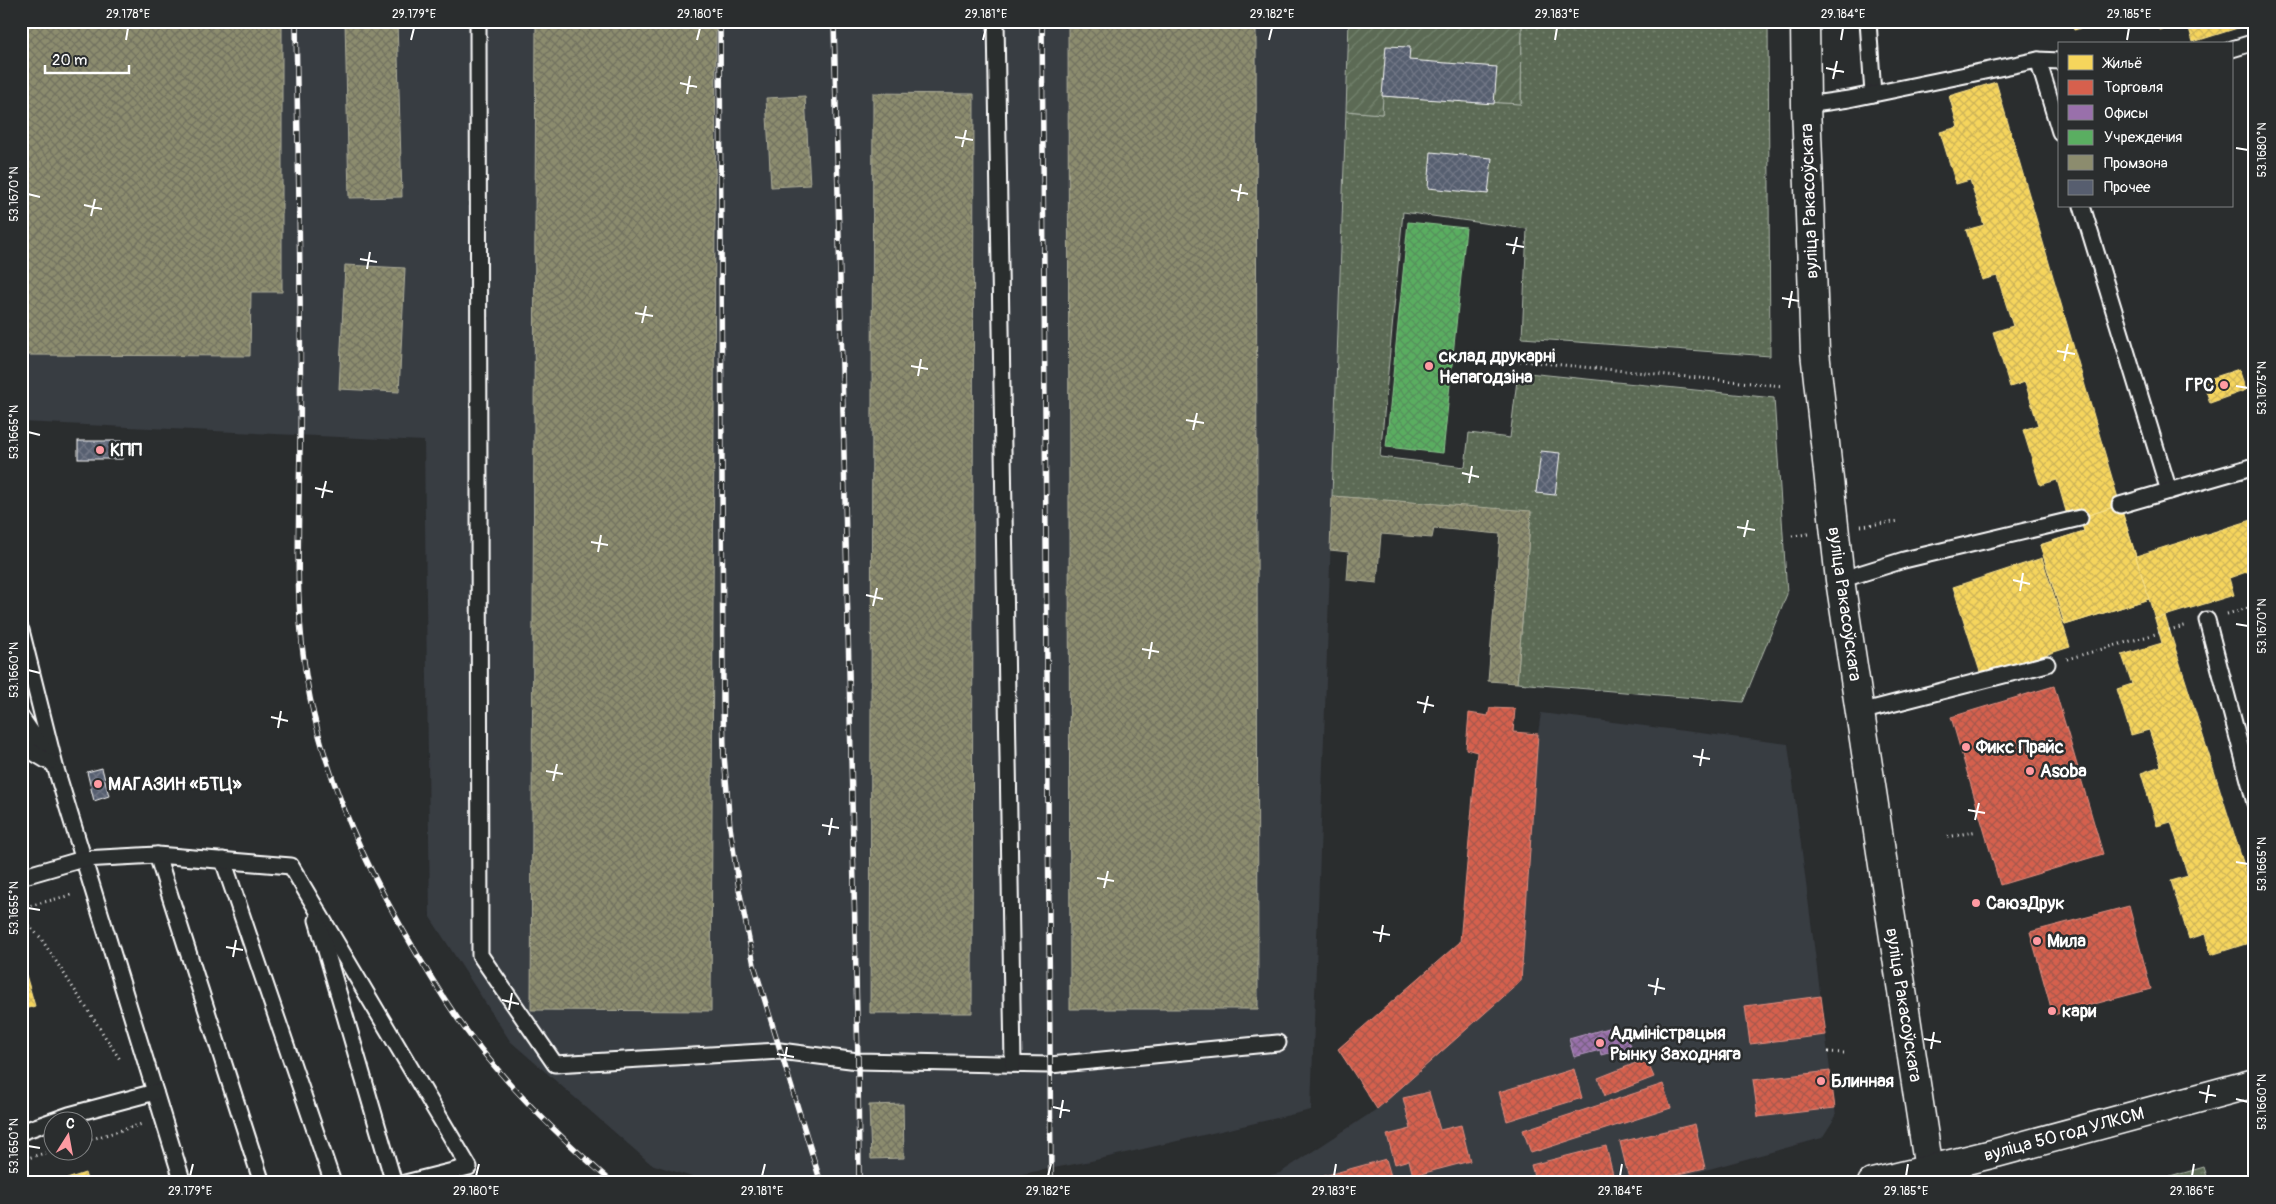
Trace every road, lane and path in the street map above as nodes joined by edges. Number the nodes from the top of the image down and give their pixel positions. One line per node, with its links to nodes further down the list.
1 (478, 21): 42 (lane)
2 (996, 21): 42 (lane)
3 (1805, 21): 10 (main road, вуліца Ракасоўскага)
4 (1868, 21): 9 (lane)
5 (2255, 42): 6 (lane)
6 (2234, 48)
7 (2038, 60): 8 (lane); 9 (lane); 11 (lane)
8 (2058, 61)
9 (1873, 94): 10 (lane)
10 (1806, 105): 19 (main road, вуліца Ракасоўскага)
11 (2058, 125)
12 (2083, 208): 16 (lane)
13 (1520, 361): 14 (path)
14 (1783, 386)
15 (2255, 466): 16 (lane)
16 (2169, 491): 17 (lane)
17 (2120, 505)
18 (2080, 518): 19 (lane)
19 (1840, 580): 24 (main road, вуліца Ракасоўскага)
20 (2207, 620): 28 (lane)
21 (21, 630): 27 (lane)
22 (2159, 633): 23 (path)
23 (2048, 664): 24 (lane)
24 (1860, 712): 49 (main road, вуліца Ракасоўскага)
25 (21, 716): 27 (lane)
26 (21, 745): 27 (lane)
27 (55, 766): 32 (lane)
28 (2255, 803)
29 (1977, 831): 30 (path)
30 (1948, 837)
31 (157, 855): 32 (lane); 33 (lane); 51 (lane)
32 (83, 859): 34 (lane); 35 (lane)
33 (223, 860): 36 (lane); 52 (lane)
34 (21, 878)
35 (92, 889): 37 (path); 44 (lane)
36 (311, 899): 53 (lane); 54 (lane)
37 (21, 908)
38 (21, 919): 44 (path)
39 (1278, 1043): 42 (lane)
40 (1828, 1052): 41 (path)
41 (1844, 1053)
42 (1012, 1064)
43 (2255, 1083): 49 (main road, вуліца 50 год УЛКСМ)
44 (149, 1093): 45 (lane); 46 (path); 50 (lane)
45 (21, 1132)
46 (92, 1139)
47 (42, 1154): 48 (path)
48 (21, 1160)
49 (1929, 1176): 55 (main road, вуліца 50 год УЛКСМ)
50 (183, 1183)
51 (262, 1183)
52 (333, 1183)
53 (394, 1183)
54 (404, 1183)
55 (1872, 1183)

